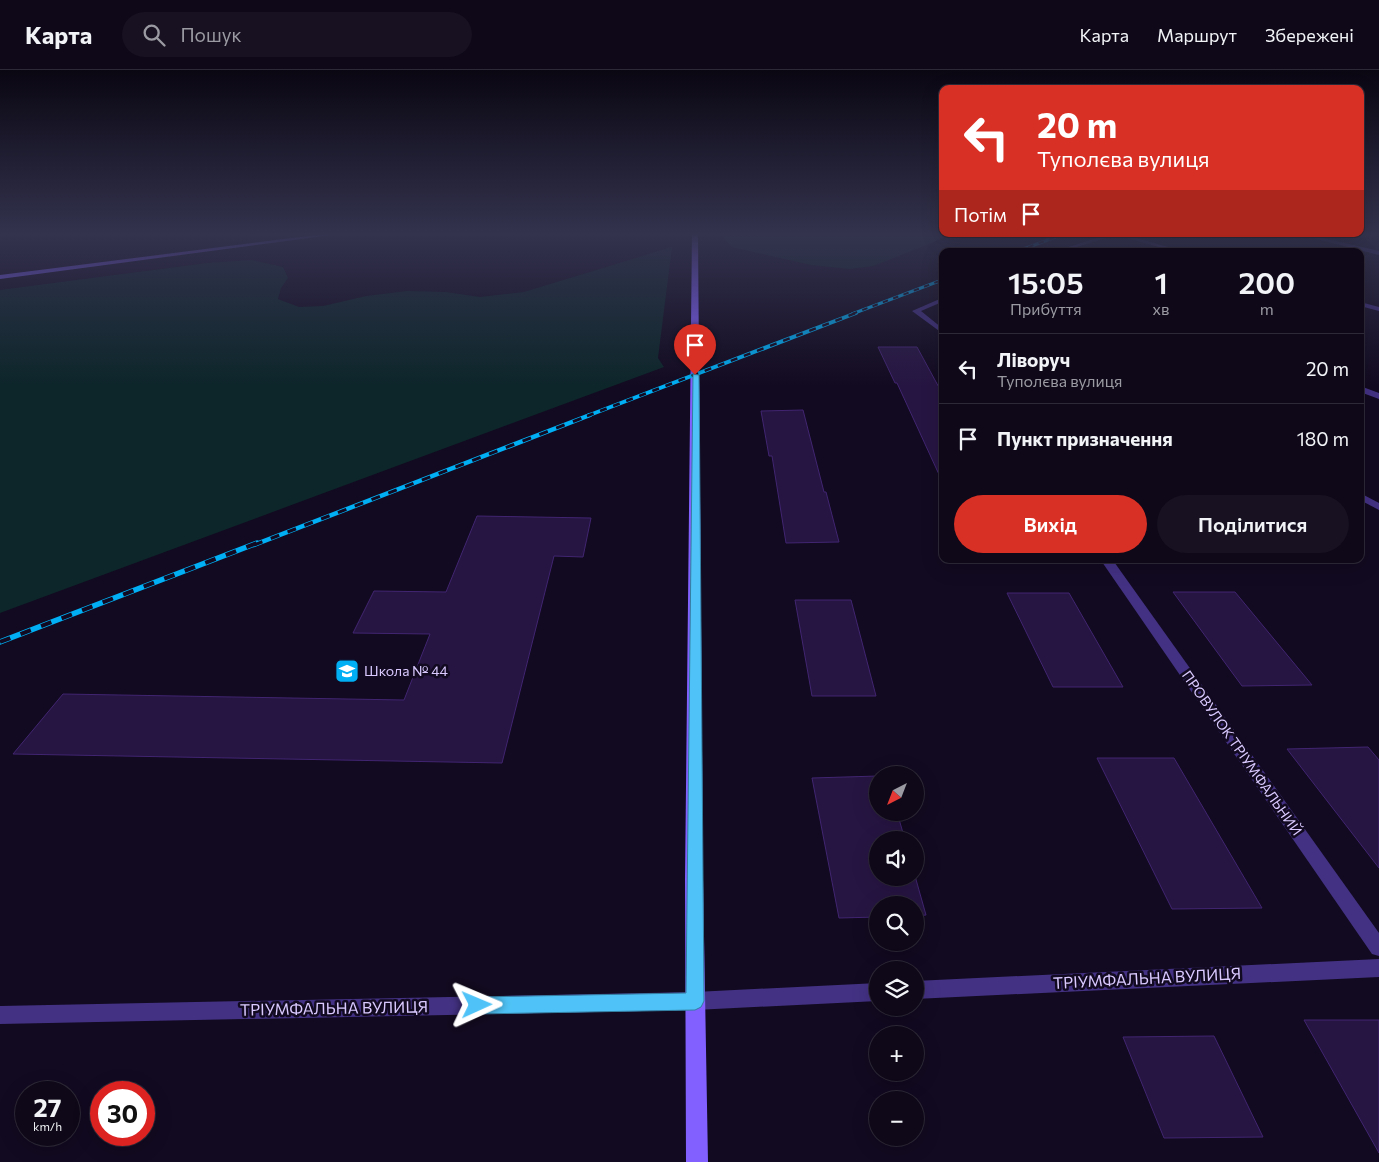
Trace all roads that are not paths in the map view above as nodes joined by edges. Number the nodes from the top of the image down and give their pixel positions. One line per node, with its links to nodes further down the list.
1 (695, 284): 15 (street)
2 (939, 301): 5 (street)
3 (1364, 305): 4 (street)
4 (1379, 309)
5 (939, 329)
6 (1364, 390): 7 (street)
7 (1379, 396)
8 (1364, 499): 9 (street)
9 (1379, 508)
10 (1109, 563): 11 (street, ПРОВУЛОК ТРІУМФАЛЬНИЙ)
11 (1379, 948)
12 (1379, 968): 13 (street, ТРІУМФАЛЬНА ВУЛИЦЯ)
13 (924, 990)
14 (869, 992): 15 (street, ТРІУМФАЛЬНА ВУЛИЦЯ)
15 (695, 1001): 16 (street, ТРІУМФАЛЬНА ВУЛИЦЯ); 17 (street)
16 (0, 1015)
17 (697, 1162)

